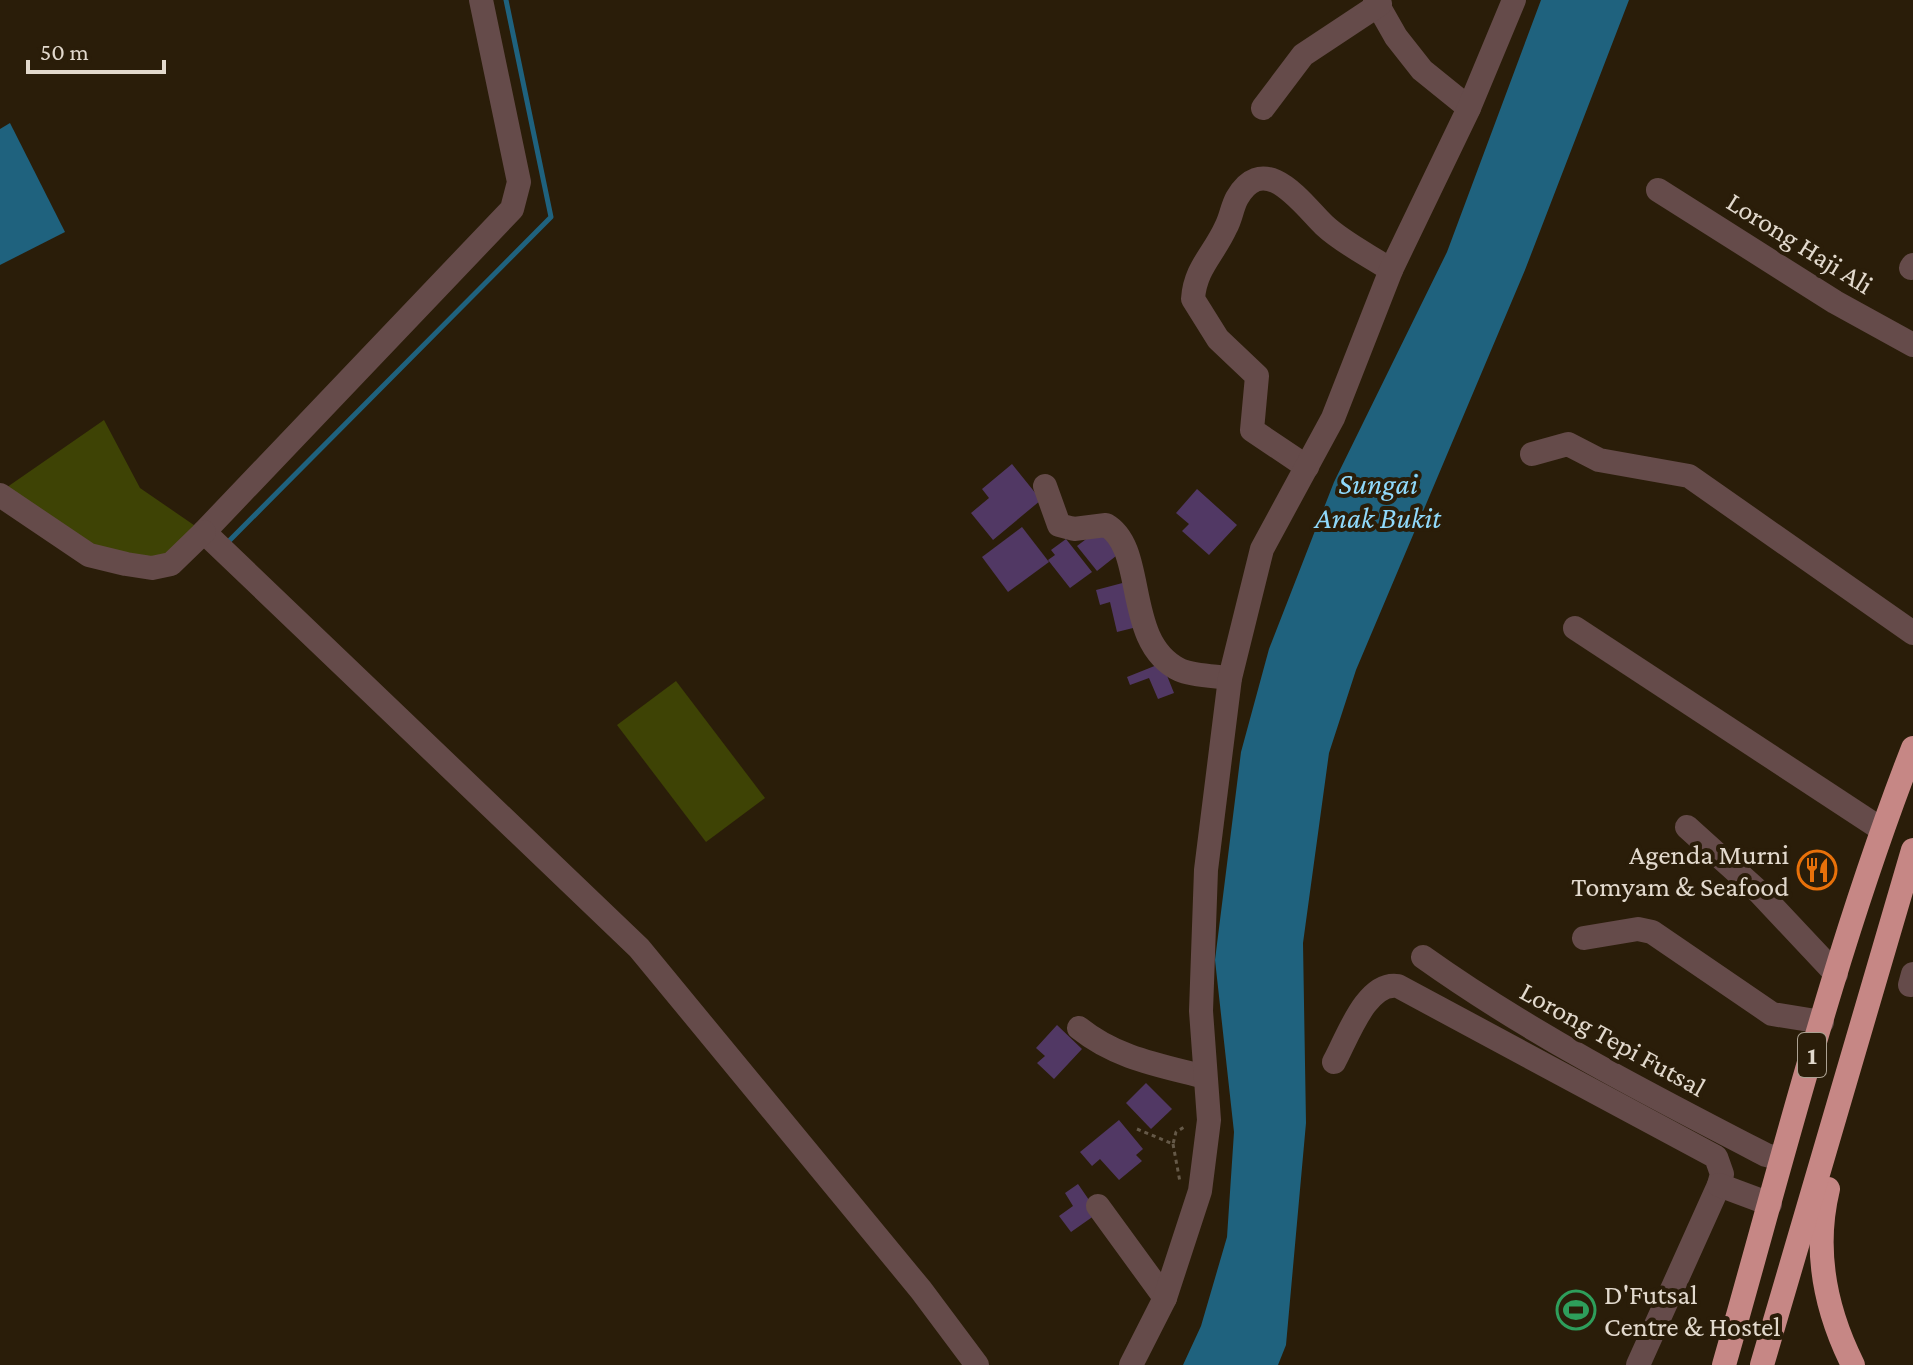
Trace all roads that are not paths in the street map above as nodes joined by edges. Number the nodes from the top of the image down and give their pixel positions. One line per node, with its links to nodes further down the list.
1 (481, 0): 13 (street)
2 (1514, 0): 5 (street)
3 (1377, 2): 4 (street); 5 (street)
4 (1263, 108)
5 (1469, 108): 7 (street)
6 (1658, 190): 8 (street, Lorong Haji Ali)
7 (1391, 270): 10 (street); 10 (street)
8 (1913, 345)
9 (1532, 454): 15 (street)
10 (1307, 467): 16 (street)
11 (1045, 486): 16 (street)
12 (0, 495): 13 (street)
13 (204, 532): 34 (street)
14 (1575, 628): 19 (street)
15 (1913, 633)
16 (1230, 678): 28 (street)
17 (1913, 748): 19 (highway, 1)
18 (1687, 827): 24 (street)
19 (1881, 829): 24 (highway, 1)
20 (1913, 850): 21 (highway, 1)
21 (1899, 887): 38 (highway, 1); 39 (highway)
22 (1584, 938): 25 (street)
23 (1423, 957): 29 (street, Lorong Tepi Futsal)
24 (1836, 974): 25 (highway, 1)
25 (1822, 1022): 29 (highway, 1)
26 (1079, 1028): 28 (street)
27 (1334, 1062): 30 (street)
28 (1205, 1077): 33 (street)
29 (1781, 1159): 31 (highway, 1)
30 (1719, 1185): 31 (street); 36 (street)
31 (1770, 1204): 37 (highway, 1)
32 (1098, 1206): 33 (street)
33 (1165, 1298): 35 (street)
34 (977, 1365)
35 (1131, 1365)
36 (1638, 1365)
37 (1724, 1365)
38 (1762, 1365)
39 (1853, 1365)

